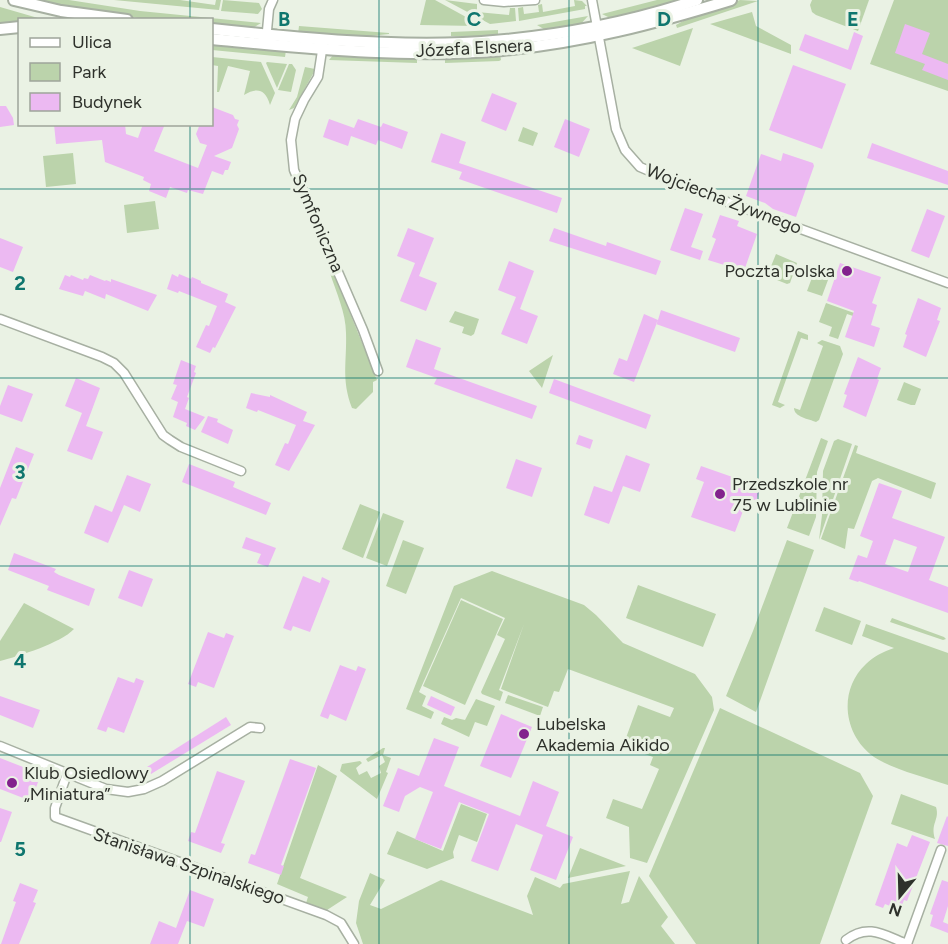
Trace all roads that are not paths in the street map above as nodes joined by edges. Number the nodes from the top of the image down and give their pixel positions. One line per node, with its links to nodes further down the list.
1 (14, 0): 8 (street)
2 (273, 0): 14 (street)
3 (484, 0): 4 (street)
4 (535, 0)
5 (592, 0): 12 (street, Wojciecha Żywnego)
6 (697, 0): 12 (street, Józefa Elsnera)
7 (731, 0): 12 (street, Józefa Elsnera)
8 (114, 18)
9 (18, 27): 10 (street)
10 (0, 29)
11 (213, 29): 14 (street, Józefa Elsnera)
12 (598, 31): 15 (street, Józefa Elsnera); 16 (street, Wojciecha Żywnego)
13 (213, 39): 14 (street, Józefa Elsnera)
14 (266, 39): 15 (street, Józefa Elsnera)
15 (323, 45): 18 (street, Symfoniczna)
16 (948, 283)
17 (0, 319): 19 (street)
18 (378, 371)
19 (241, 471)
20 (260, 728): 22 (street)
21 (0, 746): 22 (street)
22 (67, 774): 25 (street, Stanisława Szpinalskiego)
23 (941, 850): 26 (street)
24 (846, 940): 26 (street)
25 (354, 944)
26 (907, 944)

